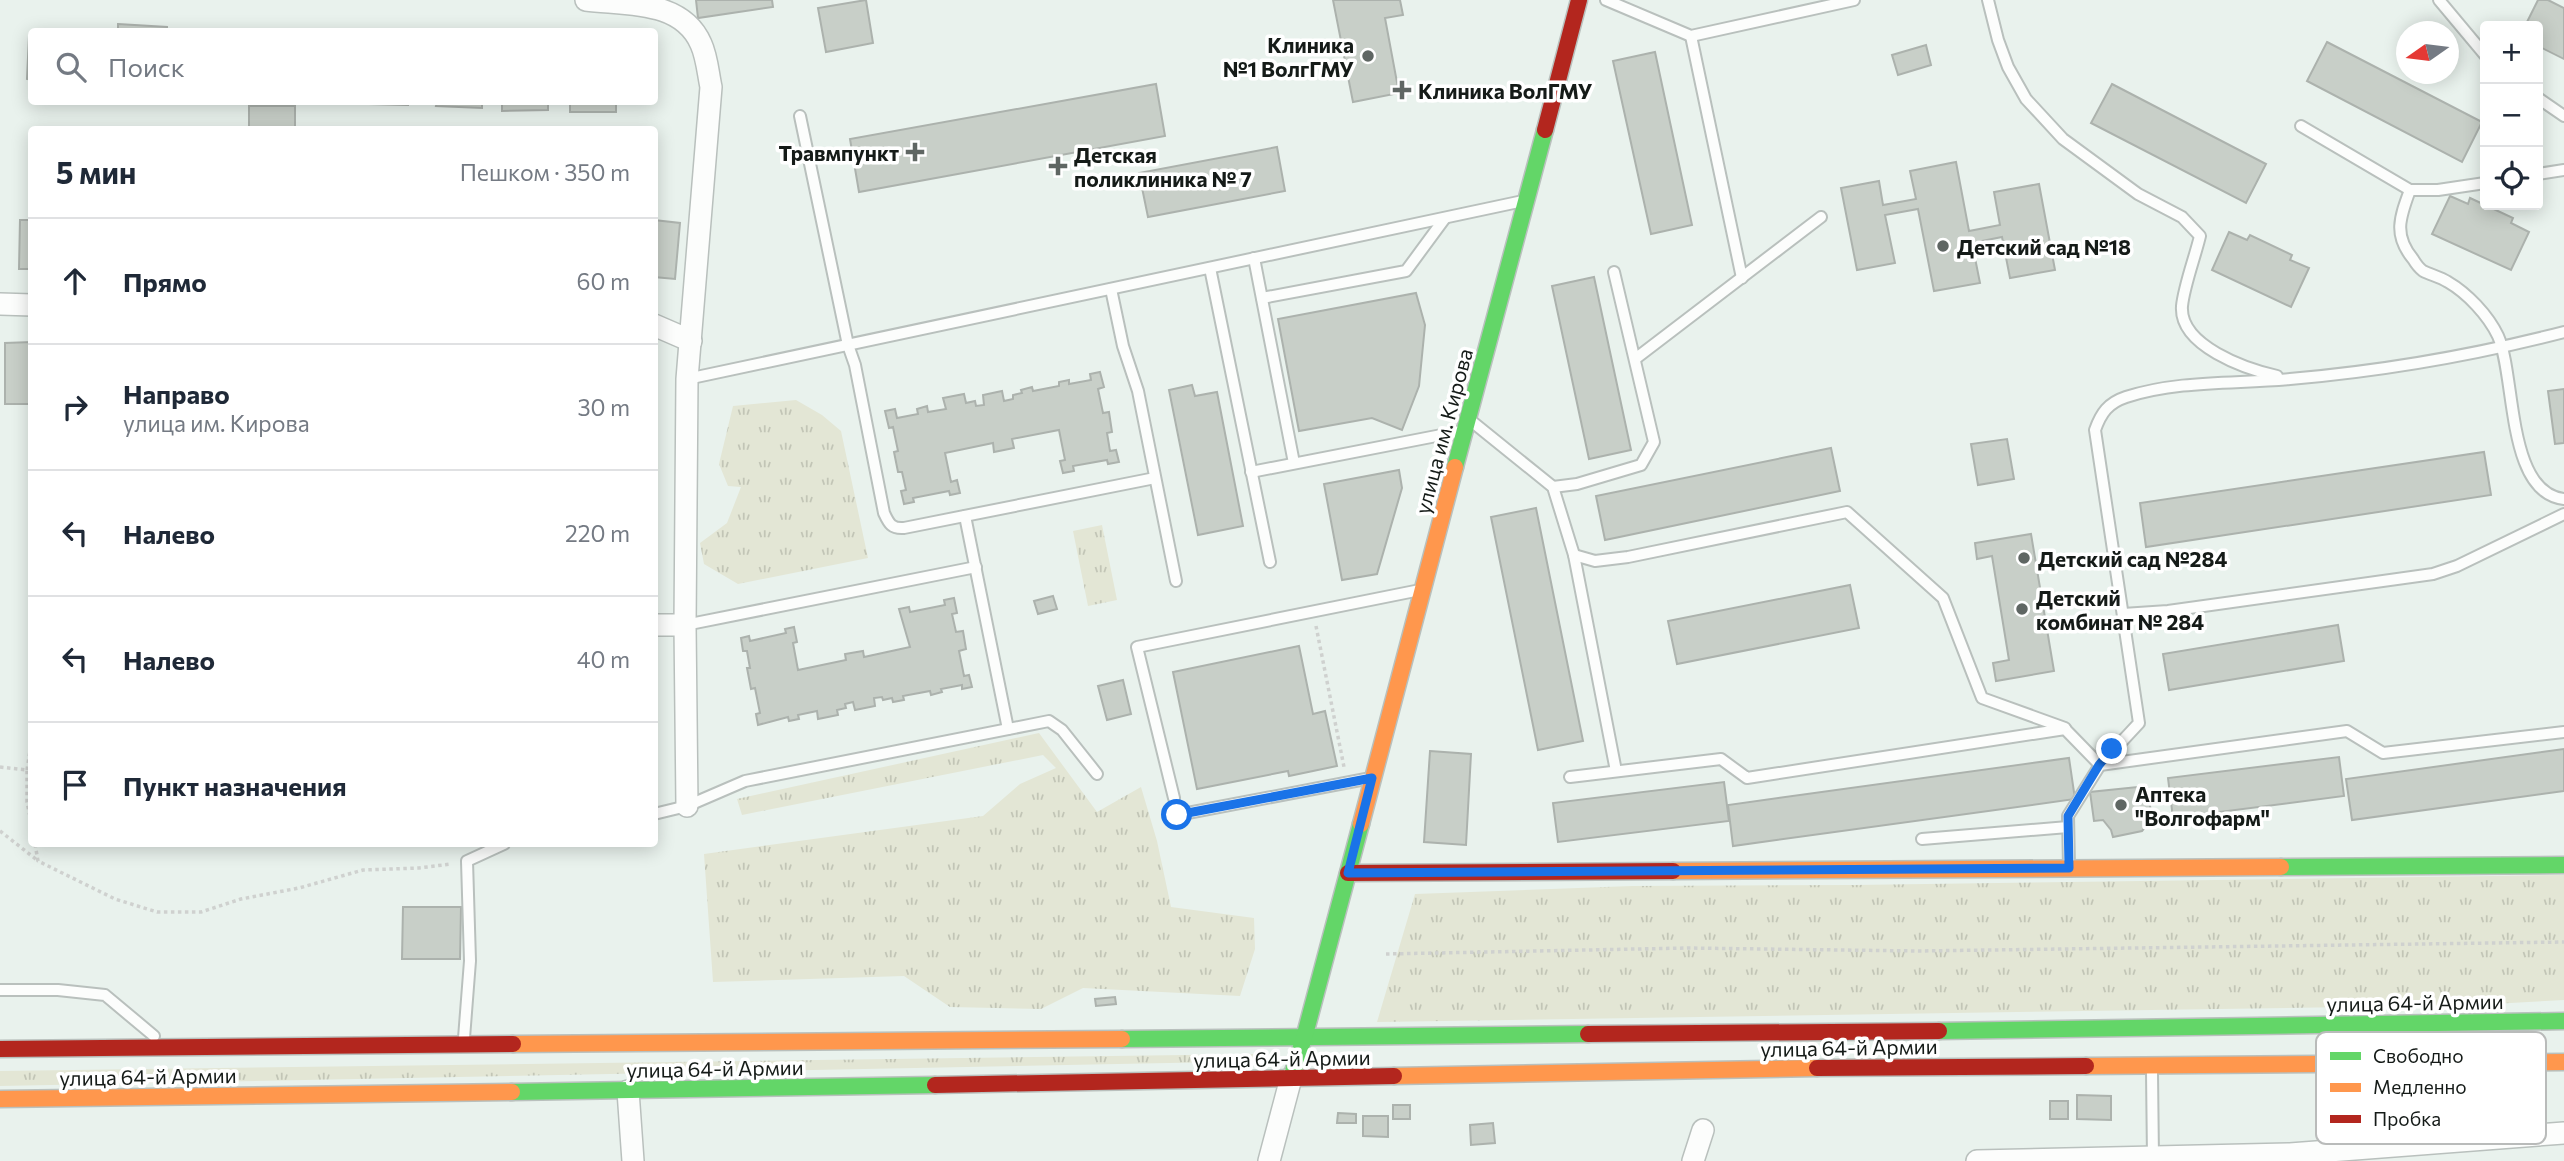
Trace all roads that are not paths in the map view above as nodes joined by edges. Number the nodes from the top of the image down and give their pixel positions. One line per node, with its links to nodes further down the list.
1 (586, 0): 30 (street)
2 (1579, 0): 17 (main road, улица им. Кирова)
3 (1606, 0): 7 (lane)
4 (1854, 0): 7 (lane)
5 (1988, 0): 35 (lane)
6 (2439, 0): 8 (lane)
7 (1691, 36): 23 (lane)
8 (2480, 49)
9 (2543, 101): 11 (lane)
10 (800, 116): 31 (lane)
11 (2564, 116)
12 (2301, 126): 16 (lane)
13 (2564, 170): 14 (lane)
14 (2543, 173)
15 (2480, 184): 16 (lane)
16 (2410, 190): 32 (lane)
17 (1526, 200): 19 (lane); 36 (main road, улица им. Кирова)
18 (1821, 217): 23 (lane)
19 (1445, 218): 20 (lane); 25 (lane)
20 (1254, 258): 21 (lane); 25 (lane)
21 (1210, 268): 24 (lane); 38 (lane)
22 (1614, 272): 33 (lane)
23 (1742, 278): 33 (lane)
24 (1111, 289): 31 (lane); 39 (lane)
25 (1262, 298): 37 (lane)
26 (0, 304): 27 (street)
27 (28, 305)
28 (658, 327): 30 (street)
29 (2564, 332): 32 (lane)
30 (691, 341): 34 (street)
31 (848, 345): 34 (lane); 43 (lane)
32 (2502, 348): 35 (lane); 41 (lane)
33 (1635, 359): 40 (lane)
34 (687, 379): 51 (street)
35 (2290, 379): 49 (lane)
36 (1466, 424): 37 (lane); 40 (lane); 48 (main road, улица им. Кирова)
37 (1294, 463): 38 (lane)
38 (1251, 472): 45 (lane)
39 (1155, 478): 43 (lane); 47 (lane)
40 (1553, 487): 44 (lane)
41 (2564, 499)
42 (2564, 514): 49 (lane)
43 (965, 516): 46 (lane)
44 (1574, 555): 53 (lane); 56 (lane)
45 (1270, 562)
46 (976, 568): 51 (lane); 52 (lane)
47 (1176, 581)
48 (1422, 589): 59 (main road, улица им. Кирова); 60 (lane)
49 (2123, 614): 55 (lane)
50 (658, 625): 51 (street)
51 (685, 625): 61 (street)
52 (1008, 729): 57 (lane); 61 (lane)
53 (2065, 729): 55 (lane); 56 (lane)
54 (2564, 732): 55 (lane)
55 (2099, 765): 64 (lane)
56 (1616, 771): 58 (lane)
57 (1097, 774)
58 (1570, 777)
59 (1372, 778): 63 (lane); 69 (main road, улица им. Кирова)
60 (1174, 798)
61 (687, 806): 62 (lane)
62 (658, 813)
63 (1177, 815)
64 (2068, 827): 65 (lane); 68 (lane)
65 (1922, 839)
66 (498, 847): 73 (lane)
67 (2564, 865): 68 (main road)
68 (2069, 868): 69 (main road)
69 (1348, 873): 72 (main road, улица им. Кирова)
70 (0, 990): 74 (lane)
71 (2564, 1020): 72 (main road, улица 64-й Армии)
72 (1304, 1038): 73 (main road, улица 64-й Армии); 80 (main road, улица им. Кирова)
73 (464, 1044): 74 (main road, улица 64-й Армии)
74 (167, 1047): 75 (main road, улица 64-й Армии)
75 (0, 1049)
76 (2546, 1062): 77 (main road, улица 64-й Армии)
77 (2564, 1062)
78 (2316, 1064): 79 (main road, улица 64-й Армии)
79 (2152, 1066): 80 (main road, улица 64-й Армии); 88 (lane)
80 (1291, 1079): 81 (main road, улица 64-й Армии); 90 (street)
81 (628, 1091): 82 (main road, улица 64-й Армии); 89 (street)
82 (0, 1099)
83 (1703, 1130): 91 (street)
84 (2564, 1133): 85 (street)
85 (2546, 1135)
86 (2478, 1144): 87 (street)
87 (2391, 1155): 88 (street)
88 (2153, 1159): 92 (street)
89 (633, 1161)
90 (1269, 1161)
91 (1693, 1161)
92 (1976, 1161)

